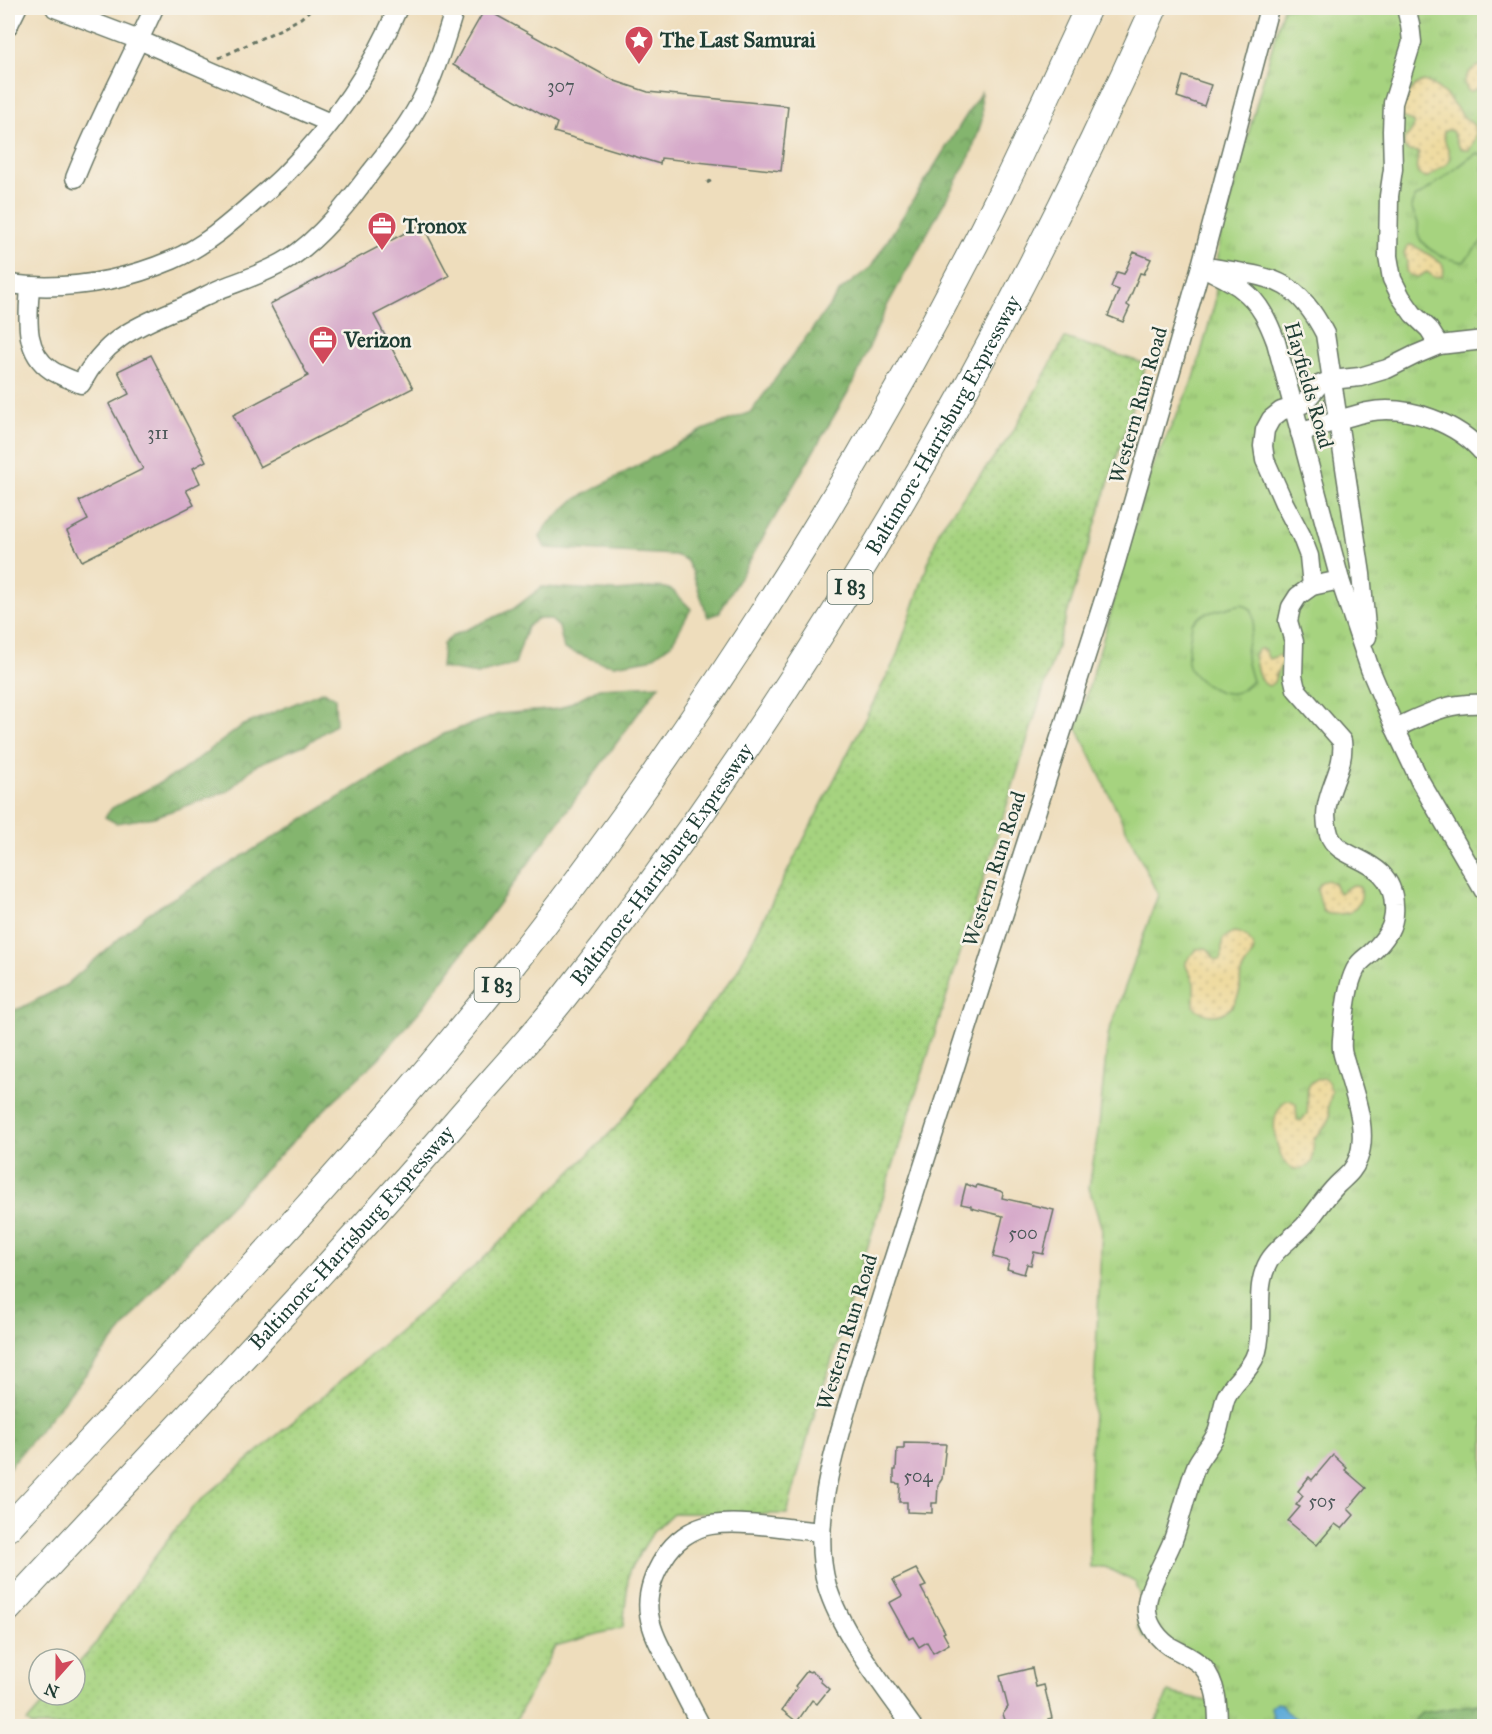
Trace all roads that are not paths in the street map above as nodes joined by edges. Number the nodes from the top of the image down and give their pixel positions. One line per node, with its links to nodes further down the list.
1 (55, 8): 9 (street)
2 (153, 8): 9 (street)
3 (398, 8): 10 (street)
4 (454, 8): 14 (street)
5 (1088, 8): 28 (highway, I 83)
6 (1154, 8): 30 (highway, Baltimore-Harrisburg Expressway / I 83)
7 (1269, 8): 12 (street, Western Run Road)
8 (1406, 8): 16 (street)
9 (139, 40): 10 (street); 11 (street)
10 (330, 123): 14 (street)
11 (75, 178)
12 (1201, 266): 17 (street, Hayfields Road); 18 (street, Hayfields Road); 29 (street, Western Run Road)
13 (8, 284): 14 (street)
14 (30, 287)
15 (1485, 340): 16 (street)
16 (1439, 345): 17 (street)
17 (1331, 380): 18 (street); 19 (street, Hayfields Road)
18 (1294, 407): 20 (street, Hayfields Road); 23 (street)
19 (1338, 422): 20 (street); 21 (street); 24 (street, Hayfields Road)
20 (1300, 433): 22 (street, Hayfields Road)
21 (1485, 454)
22 (1340, 580): 23 (street); 24 (street, Hayfields Road)
23 (1312, 586): 33 (street)
24 (1370, 669): 26 (street, Hayfields Road)
25 (1485, 704): 26 (street)
26 (1395, 728): 27 (street, Hayfields Road)
27 (1485, 891)
28 (8, 1528)
29 (821, 1532): 31 (street); 32 (street, Western Run Road)
30 (8, 1609)
31 (701, 1726)
32 (912, 1726)
33 (1218, 1726)

